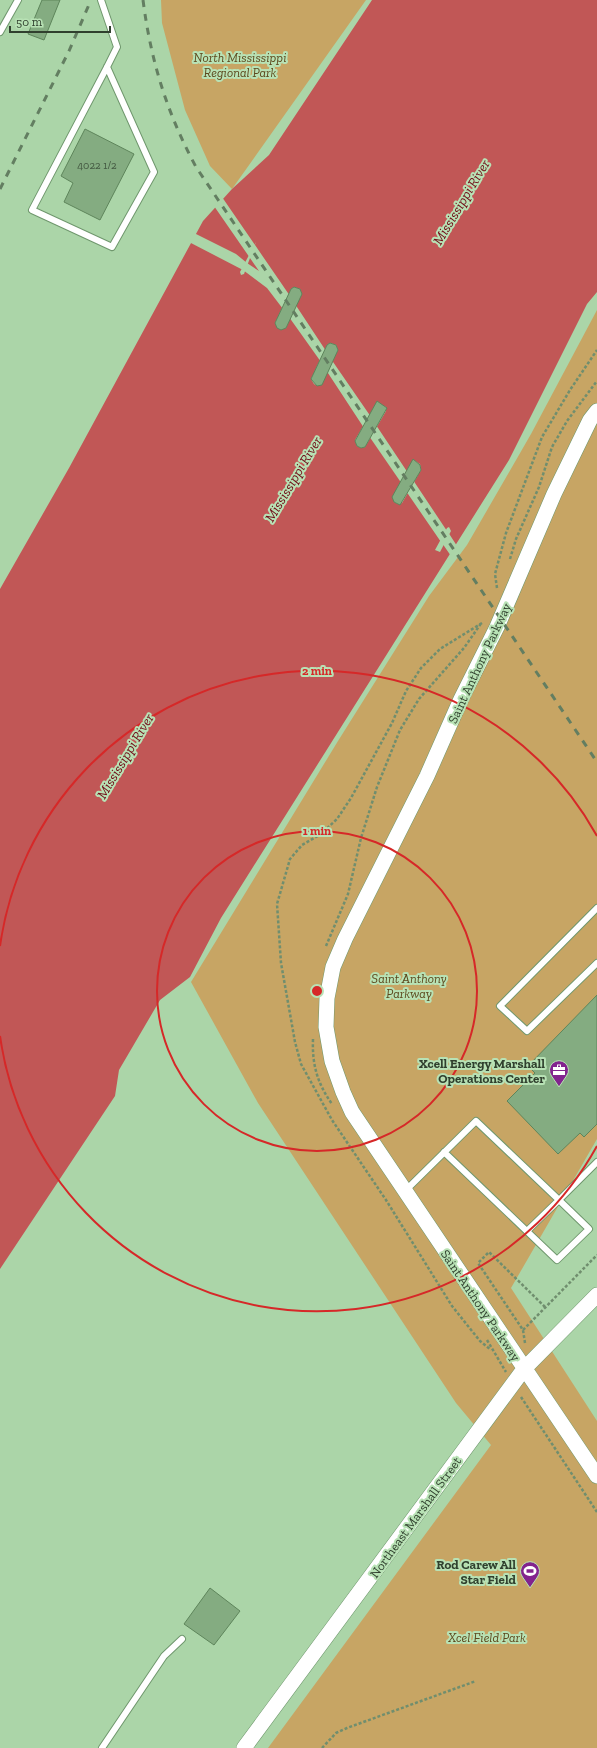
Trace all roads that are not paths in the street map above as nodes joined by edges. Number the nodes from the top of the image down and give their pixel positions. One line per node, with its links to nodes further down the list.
1 (18, 0): 3 (lane)
2 (101, 0): 4 (lane)
3 (0, 32)
4 (107, 67): 4 (lane)
5 (597, 411): 10 (street, Saint Anthony Parkway)
6 (597, 908): 7 (lane)
7 (597, 963)
8 (444, 1152): 10 (lane); 11 (lane); 12 (lane)
9 (597, 1162): 11 (lane)
10 (405, 1191): 14 (street, Saint Anthony Parkway)
11 (559, 1200): 12 (lane); 12 (lane)
12 (527, 1232)
13 (597, 1295): 14 (street, Northeast Marshall Street)
14 (524, 1369): 15 (street, Saint Anthony Parkway); 18 (street, Northeast Marshall Street)
15 (597, 1476)
16 (182, 1639): 17 (lane)
17 (102, 1748)
18 (244, 1748)

